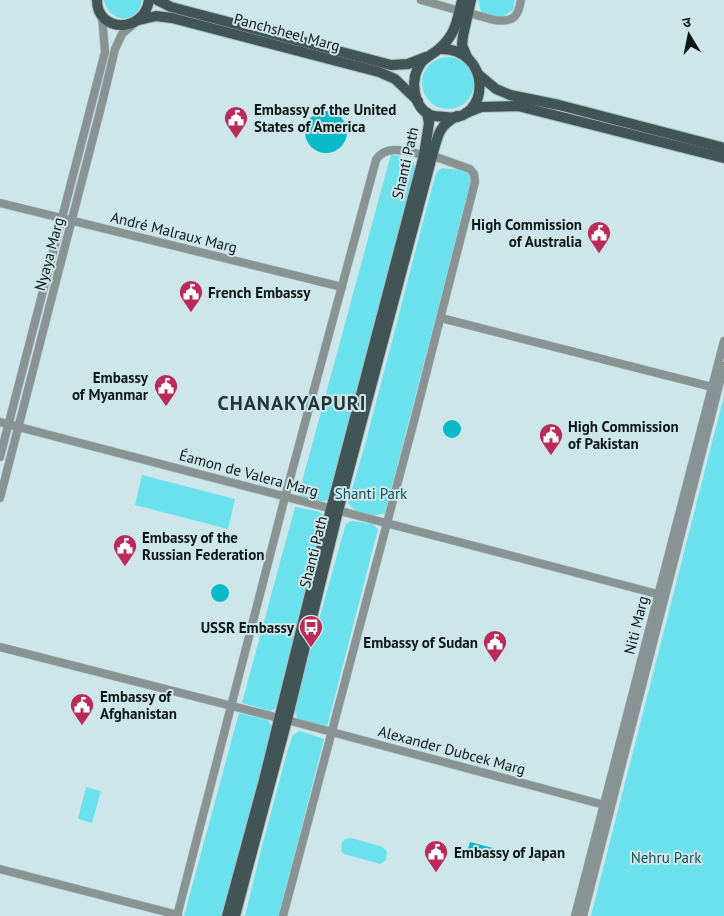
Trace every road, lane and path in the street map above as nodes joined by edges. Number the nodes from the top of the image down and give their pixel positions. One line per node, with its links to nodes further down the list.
1 (149, 0): 10 (main road)
2 (157, 0): 12 (main road)
3 (421, 0): 8 (street)
4 (462, 0): 8 (main road)
5 (471, 0): 8 (main road)
6 (521, 0): 8 (street)
7 (95, 1): 9 (main road)
8 (464, 12): 11 (main road); 13 (main road)
9 (102, 16): 10 (main road, Panchsheel Marg); 22 (street, Nyaya Marg)
10 (137, 21): 15 (main road, Panchsheel Marg); 23 (street, Nyaya Marg)
11 (439, 49): 12 (main road); 13 (main road)
12 (426, 57): 15 (main road)
13 (467, 57): 14 (main road)
14 (478, 74): 17 (main road); 18 (main road)
15 (418, 101): 16 (main road)
16 (427, 113): 17 (main road); 19 (main road, Shanti Path)
17 (462, 114): 19 (main road, Shanti Path); 20 (main road)
18 (724, 148)
19 (429, 156): 24 (street); 25 (street); 35 (main road, Shanti Path)
20 (724, 158)
21 (0, 203): 22 (street, André Malraux Marg)
22 (62, 218): 23 (street, André Malraux Marg); 30 (street, Nyaya Marg)
23 (72, 221): 24 (street, André Malraux Marg); 31 (street, Nyaya Marg)
24 (342, 287): 33 (street)
25 (441, 318): 28 (street); 36 (street)
26 (724, 341): 28 (street, Niti Marg)
27 (724, 366): 37 (street, Niti Marg)
28 (712, 387): 37 (street, Niti Marg)
29 (0, 422): 30 (street, Éamon de Valera Marg)
30 (9, 424): 31 (street, Éamon de Valera Marg); 32 (street, Nyaya Marg)
31 (19, 427): 33 (street, Éamon de Valera Marg); 34 (street, Nyaya Marg)
32 (0, 457)
33 (285, 497): 35 (street, Éamon de Valera Marg); 39 (street)
34 (0, 498)
35 (335, 510): 36 (street, Éamon de Valera Marg); 40 (main road, Shanti Path)
36 (386, 524): 37 (street, Éamon de Valera Marg); 41 (street)
37 (661, 595): 42 (street, Niti Marg)
38 (0, 646): 39 (street, Alexander Dubcek Marg)
39 (232, 706): 40 (street, Alexander Dubcek Marg); 44 (street)
40 (283, 719): 41 (street, Alexander Dubcek Marg); 45 (main road, Shanti Path); 46 (main road, Shanti Path)
41 (332, 732): 42 (street, Alexander Dubcek Marg); 47 (street)
42 (607, 806): 48 (street, Niti Marg); 49 (street, Niti Marg)
43 (0, 869): 44 (street)
44 (178, 916)
45 (227, 916)
46 (235, 916)
47 (283, 916)
48 (575, 916)
49 (583, 916)

